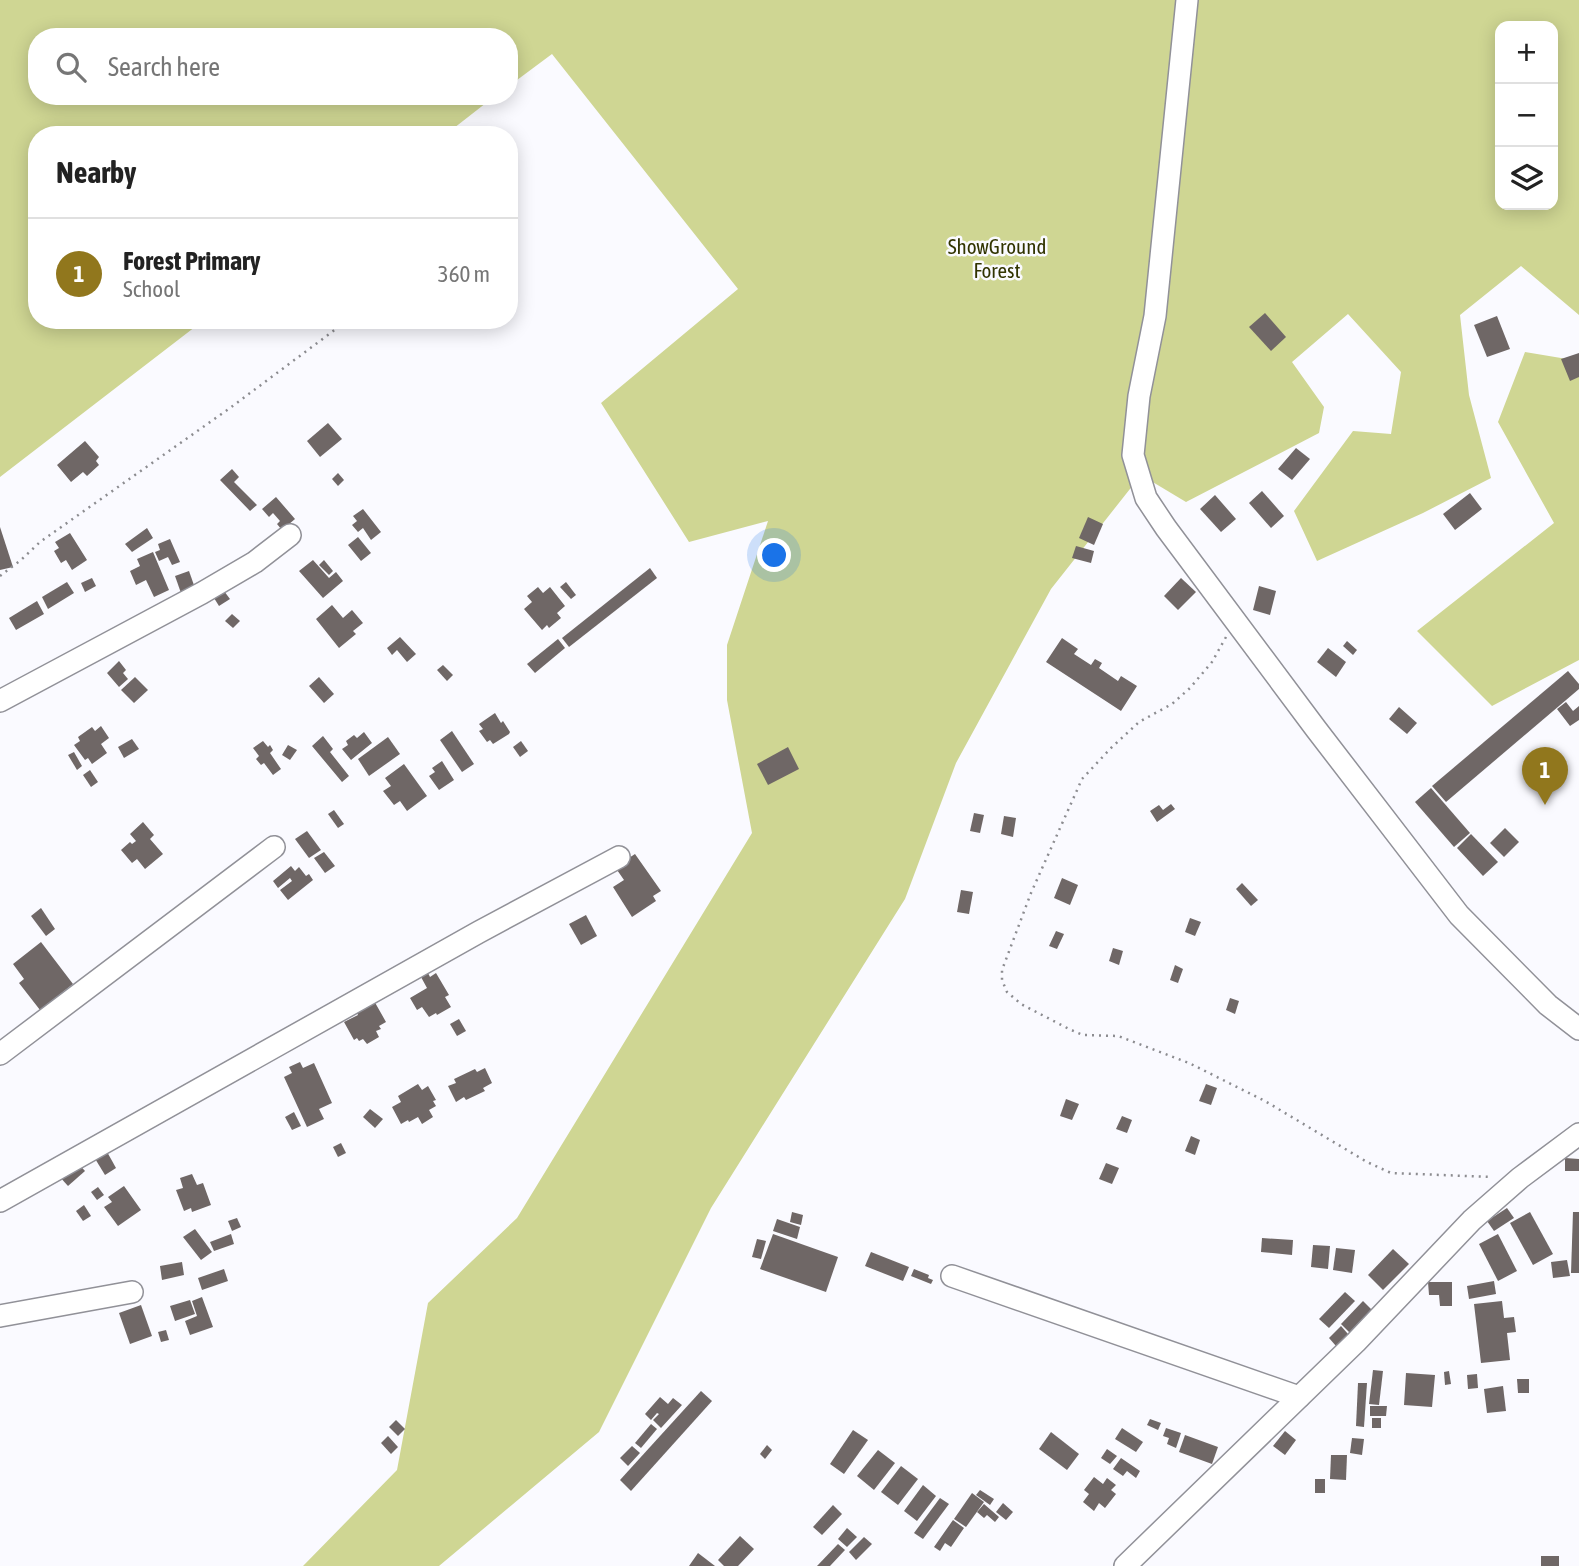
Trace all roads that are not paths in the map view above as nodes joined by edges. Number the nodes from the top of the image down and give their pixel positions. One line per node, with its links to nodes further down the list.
1 (1187, 0): 6 (street)
2 (290, 535): 3 (street)
3 (0, 701)
4 (274, 847): 7 (street)
5 (619, 857): 9 (street)
6 (1579, 1029)
7 (0, 1054)
8 (1579, 1134): 13 (street)
9 (0, 1201)
10 (951, 1276): 13 (street)
11 (132, 1292): 12 (street)
12 (0, 1316)
13 (1299, 1397): 14 (street)
14 (1125, 1566)

